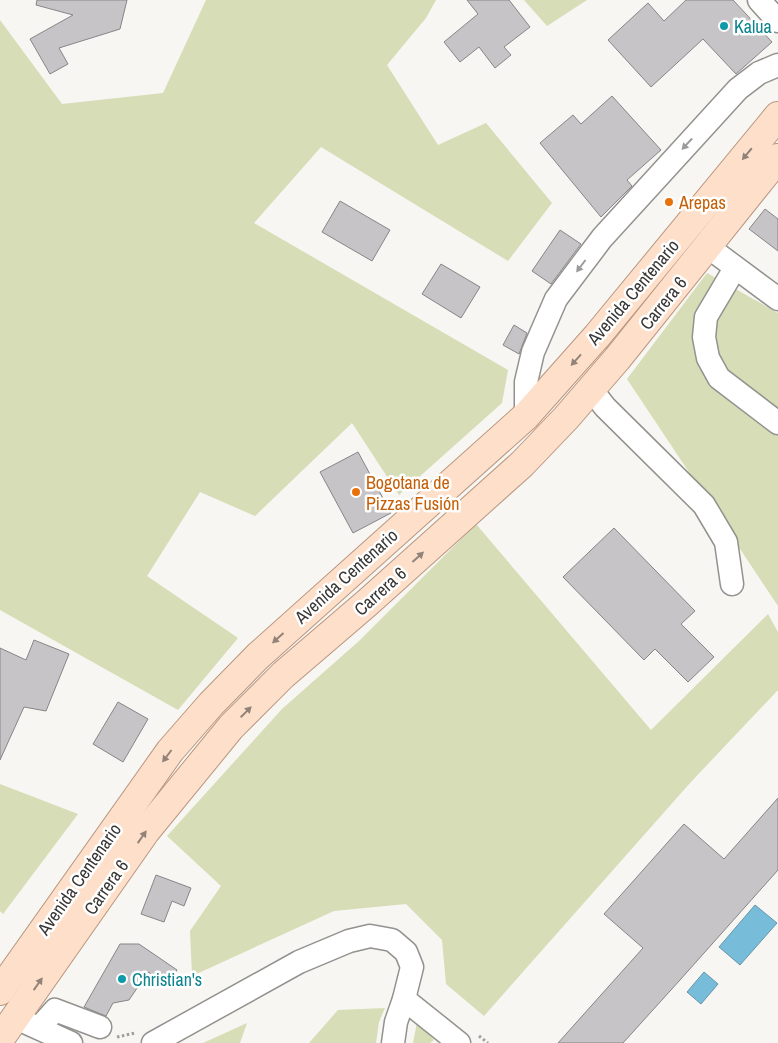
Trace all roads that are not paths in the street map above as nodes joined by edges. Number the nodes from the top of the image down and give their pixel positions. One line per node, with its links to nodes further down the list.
1 (759, 0): 2 (street)
2 (778, 21)
3 (778, 65): 10 (street, one-way to 10)
4 (778, 116): 10 (main road, Avenida Centenario, one-way to 10)
5 (778, 158): 6 (main road, Carrera 6)
6 (708, 248): 7 (street); 9 (main road, Carrera 6)
7 (735, 268): 8 (street); 11 (street)
8 (778, 299)
9 (591, 388): 12 (street); 16 (main road, Carrera 6, one-way to 9)
10 (526, 416): 13 (main road, Avenida Centenario, one-way to 13)
11 (778, 423)
12 (732, 584)
13 (0, 991)
14 (404, 999): 18 (street); 19 (street); 20 (street)
15 (100, 1027): 16 (street)
16 (18, 1028): 17 (street)
17 (72, 1043)
18 (153, 1043)
19 (393, 1043)
20 (459, 1043)

